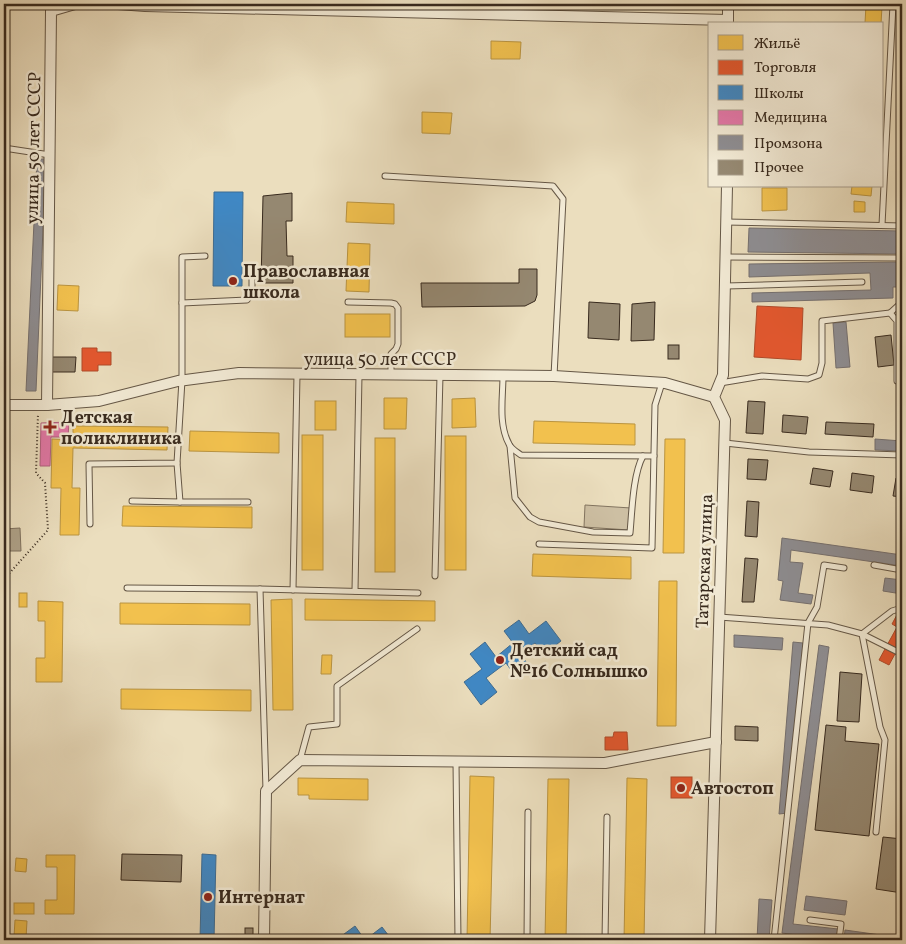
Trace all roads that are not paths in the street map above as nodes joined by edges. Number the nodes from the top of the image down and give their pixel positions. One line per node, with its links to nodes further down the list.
1 (75, 4): 7 (street, улица 50 лет СССР)
2 (118, 4): 5 (street)
3 (728, 4): 5 (street)
4 (893, 4): 9 (lane)
5 (728, 22)
6 (4, 148): 7 (lane)
7 (50, 155): 37 (street, улица 50 лет СССР)
8 (385, 176): 30 (lane)
9 (884, 185)
10 (727, 188): 12 (street)
11 (884, 188): 13 (lane)
12 (726, 222): 13 (lane); 16 (street)
13 (882, 225): 14 (lane)
14 (902, 226)
15 (206, 256): 23 (lane)
16 (726, 257): 17 (lane); 20 (street)
17 (902, 258)
18 (252, 268): 23 (lane)
19 (862, 282): 20 (lane)
20 (726, 286): 34 (street)
21 (348, 302): 27 (lane)
22 (902, 302): 24 (lane)
23 (182, 303): 31 (lane)
24 (890, 313): 32 (lane); 34 (lane)
25 (297, 374): 26 (street, улица 50 лет СССР); 31 (street, улица 50 лет СССР); 55 (lane)
26 (359, 375): 27 (street, улица 50 лет СССР); 56 (lane)
27 (390, 375): 28 (street, улица 50 лет СССР)
28 (440, 376): 29 (street, улица 50 лет СССР); 52 (lane)
29 (504, 376): 30 (street, улица 50 лет СССР); 39 (lane)
30 (554, 376): 33 (street, улица 50 лет СССР)
31 (182, 380): 37 (street, улица 50 лет СССР); 43 (lane)
32 (897, 381)
33 (662, 383): 35 (street, улица 50 лет СССР); 42 (lane)
34 (720, 384): 35 (street)
35 (714, 397): 38 (street, Татарская улица)
36 (4, 405): 37 (street, улица 50 лет СССР)
37 (42, 405)
38 (724, 443): 40 (lane); 59 (street, Татарская улица)
39 (510, 446): 41 (lane); 41 (lane)
40 (902, 455)
41 (643, 456): 42 (lane)
42 (654, 456): 48 (lane)
43 (177, 463): 45 (lane); 47 (lane)
44 (132, 501): 45 (lane)
45 (180, 502): 46 (lane)
46 (248, 502)
47 (90, 524)
48 (538, 544)
49 (874, 566): 51 (lane)
50 (844, 568): 60 (lane)
51 (902, 570)
52 (435, 576)
53 (127, 588): 54 (lane)
54 (260, 589): 55 (lane); 67 (lane)
55 (293, 590): 56 (lane)
56 (355, 591): 57 (lane)
57 (418, 593)
58 (902, 608): 62 (lane)
59 (719, 616): 60 (lane); 64 (street, Татарская улица)
60 (808, 623): 62 (lane); 77 (lane)
61 (417, 628): 65 (lane)
62 (862, 634): 63 (lane); 70 (lane)
63 (902, 654)
64 (716, 742): 66 (street); 76 (street, Татарская улица)
65 (300, 760): 66 (street); 67 (street)
66 (456, 762): 73 (lane)
67 (266, 791): 72 (street)
68 (528, 812): 74 (lane)
69 (606, 817): 75 (lane)
70 (876, 832)
71 (810, 920): 78 (lane)
72 (264, 940)
73 (458, 940)
74 (527, 940)
75 (605, 940)
76 (710, 940)
77 (774, 940)
78 (839, 940)

